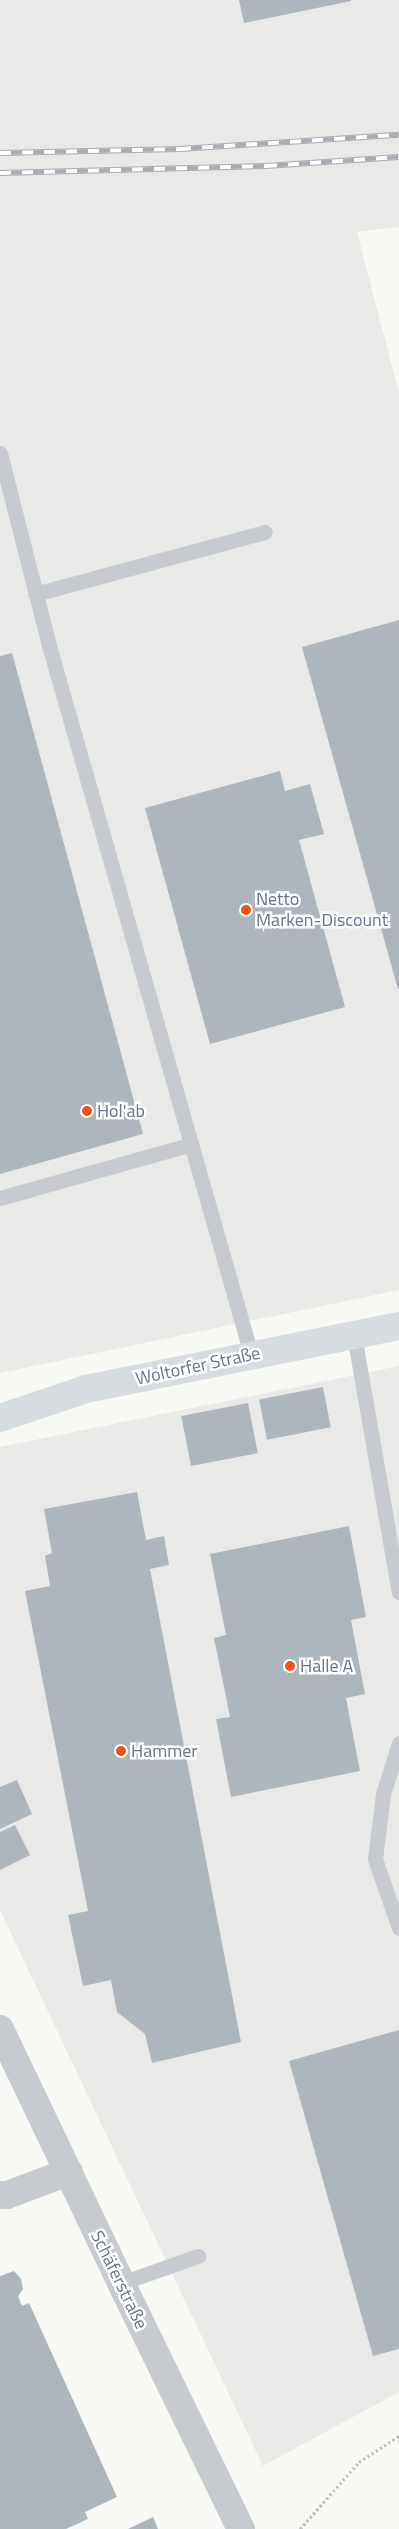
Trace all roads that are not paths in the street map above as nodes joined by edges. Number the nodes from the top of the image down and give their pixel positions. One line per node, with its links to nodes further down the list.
1 (0, 453): 3 (lane)
2 (265, 532): 3 (lane)
3 (35, 594): 4 (lane)
4 (192, 1144): 5 (lane); 8 (lane)
5 (0, 1198)
6 (399, 1326): 7 (street, Woltorfer Straße)
7 (354, 1336): 8 (street, Woltorfer Straße); 10 (lane)
8 (251, 1354): 9 (street, Woltorfer Straße)
9 (0, 1418)
10 (399, 1592)
11 (399, 1743): 12 (lane)
12 (399, 1928)
13 (0, 2029): 14 (street, Schäferstraße)
14 (68, 2172): 15 (street); 17 (street, Schäferstraße)
15 (0, 2195)
16 (198, 2256): 17 (lane)
17 (121, 2284): 18 (street, Schäferstraße)
18 (241, 2529)

